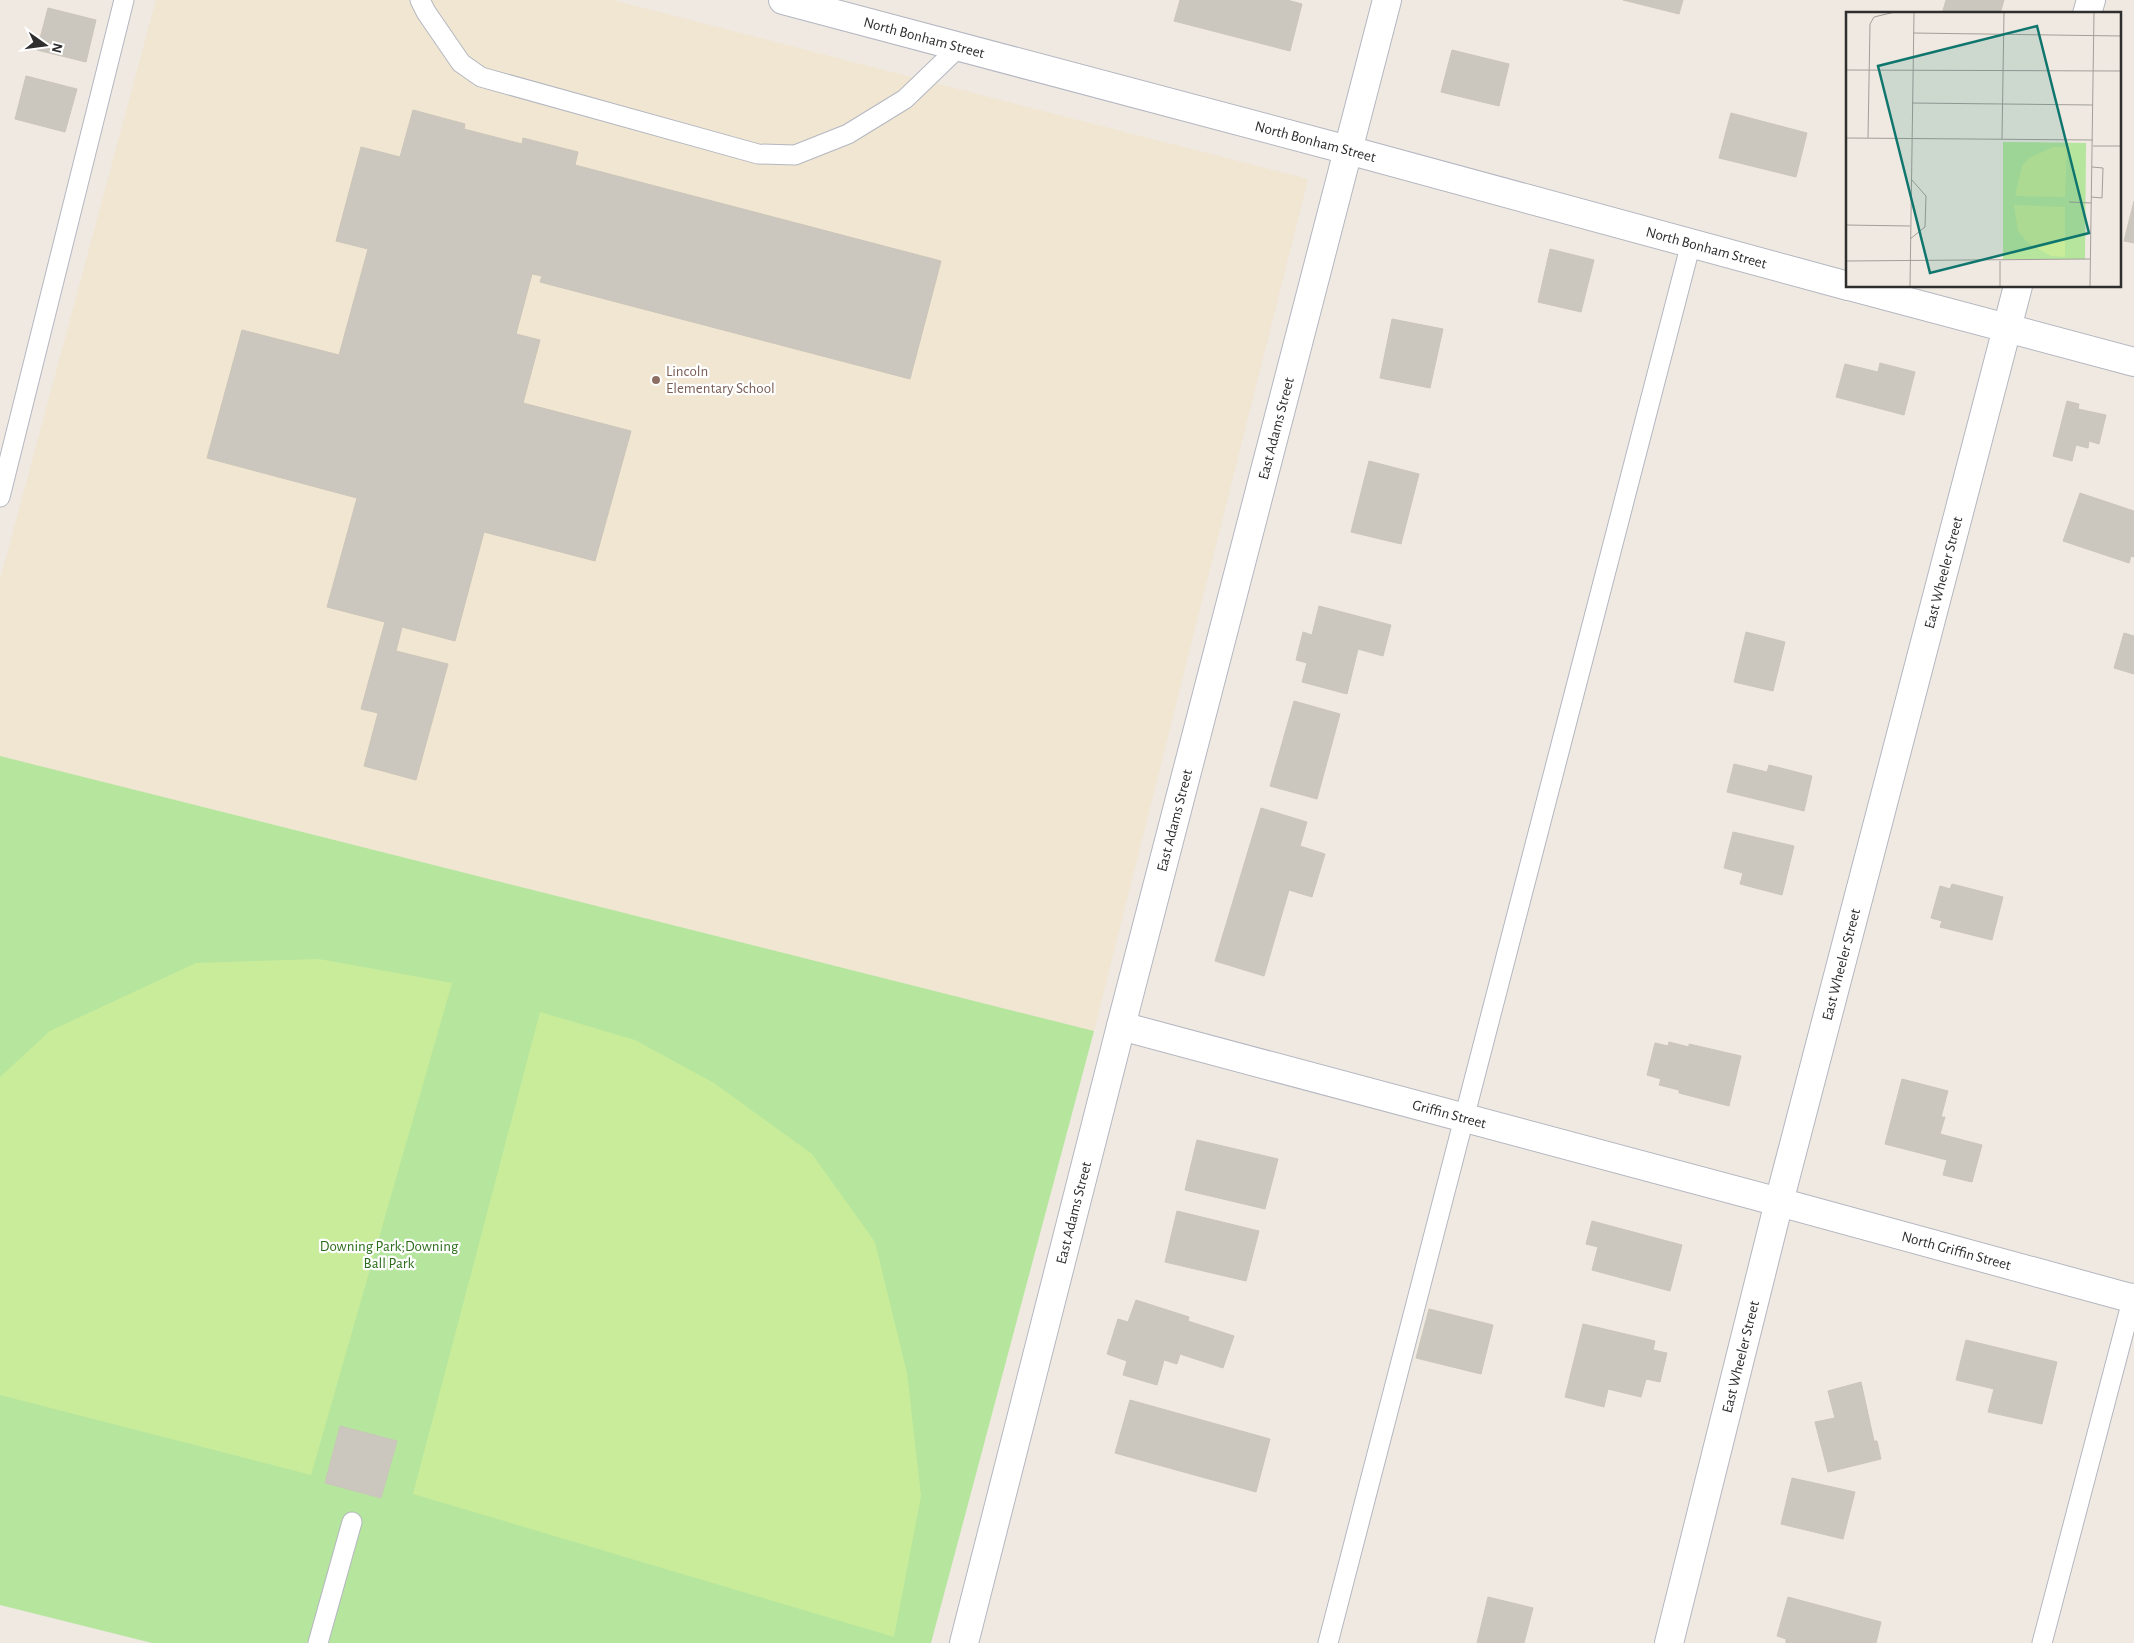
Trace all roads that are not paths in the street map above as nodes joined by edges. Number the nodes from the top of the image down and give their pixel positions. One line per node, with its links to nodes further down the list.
1 (124, 0): 13 (lane)
2 (420, 0): 5 (lane)
3 (783, 0): 5 (street, North Bonham Street)
4 (1387, 0): 6 (street, East Adams Street)
5 (959, 47): 6 (street, North Bonham Street)
6 (1348, 150): 7 (street, North Bonham Street); 14 (street, East Adams Street)
7 (1691, 243): 8 (street, North Bonham Street); 15 (lane)
8 (1846, 285)
9 (1856, 288): 11 (street, North Bonham Street)
10 (2017, 288): 11 (street, East Wheeler Street)
11 (2007, 329): 12 (street, North Bonham Street); 16 (street, East Wheeler Street)
12 (2134, 362)
13 (0, 496)
14 (1121, 1026): 15 (street, Griffin Street); 20 (street, East Adams Street)
15 (1464, 1118): 16 (street, Griffin Street); 21 (lane)
16 (1779, 1202): 17 (street, North Griffin Street); 22 (street, East Wheeler Street)
17 (2134, 1297): 23 (lane)
18 (352, 1522): 19 (lane)
19 (318, 1643)
20 (964, 1643)
21 (1328, 1643)
22 (1669, 1643)
23 (2042, 1643)

